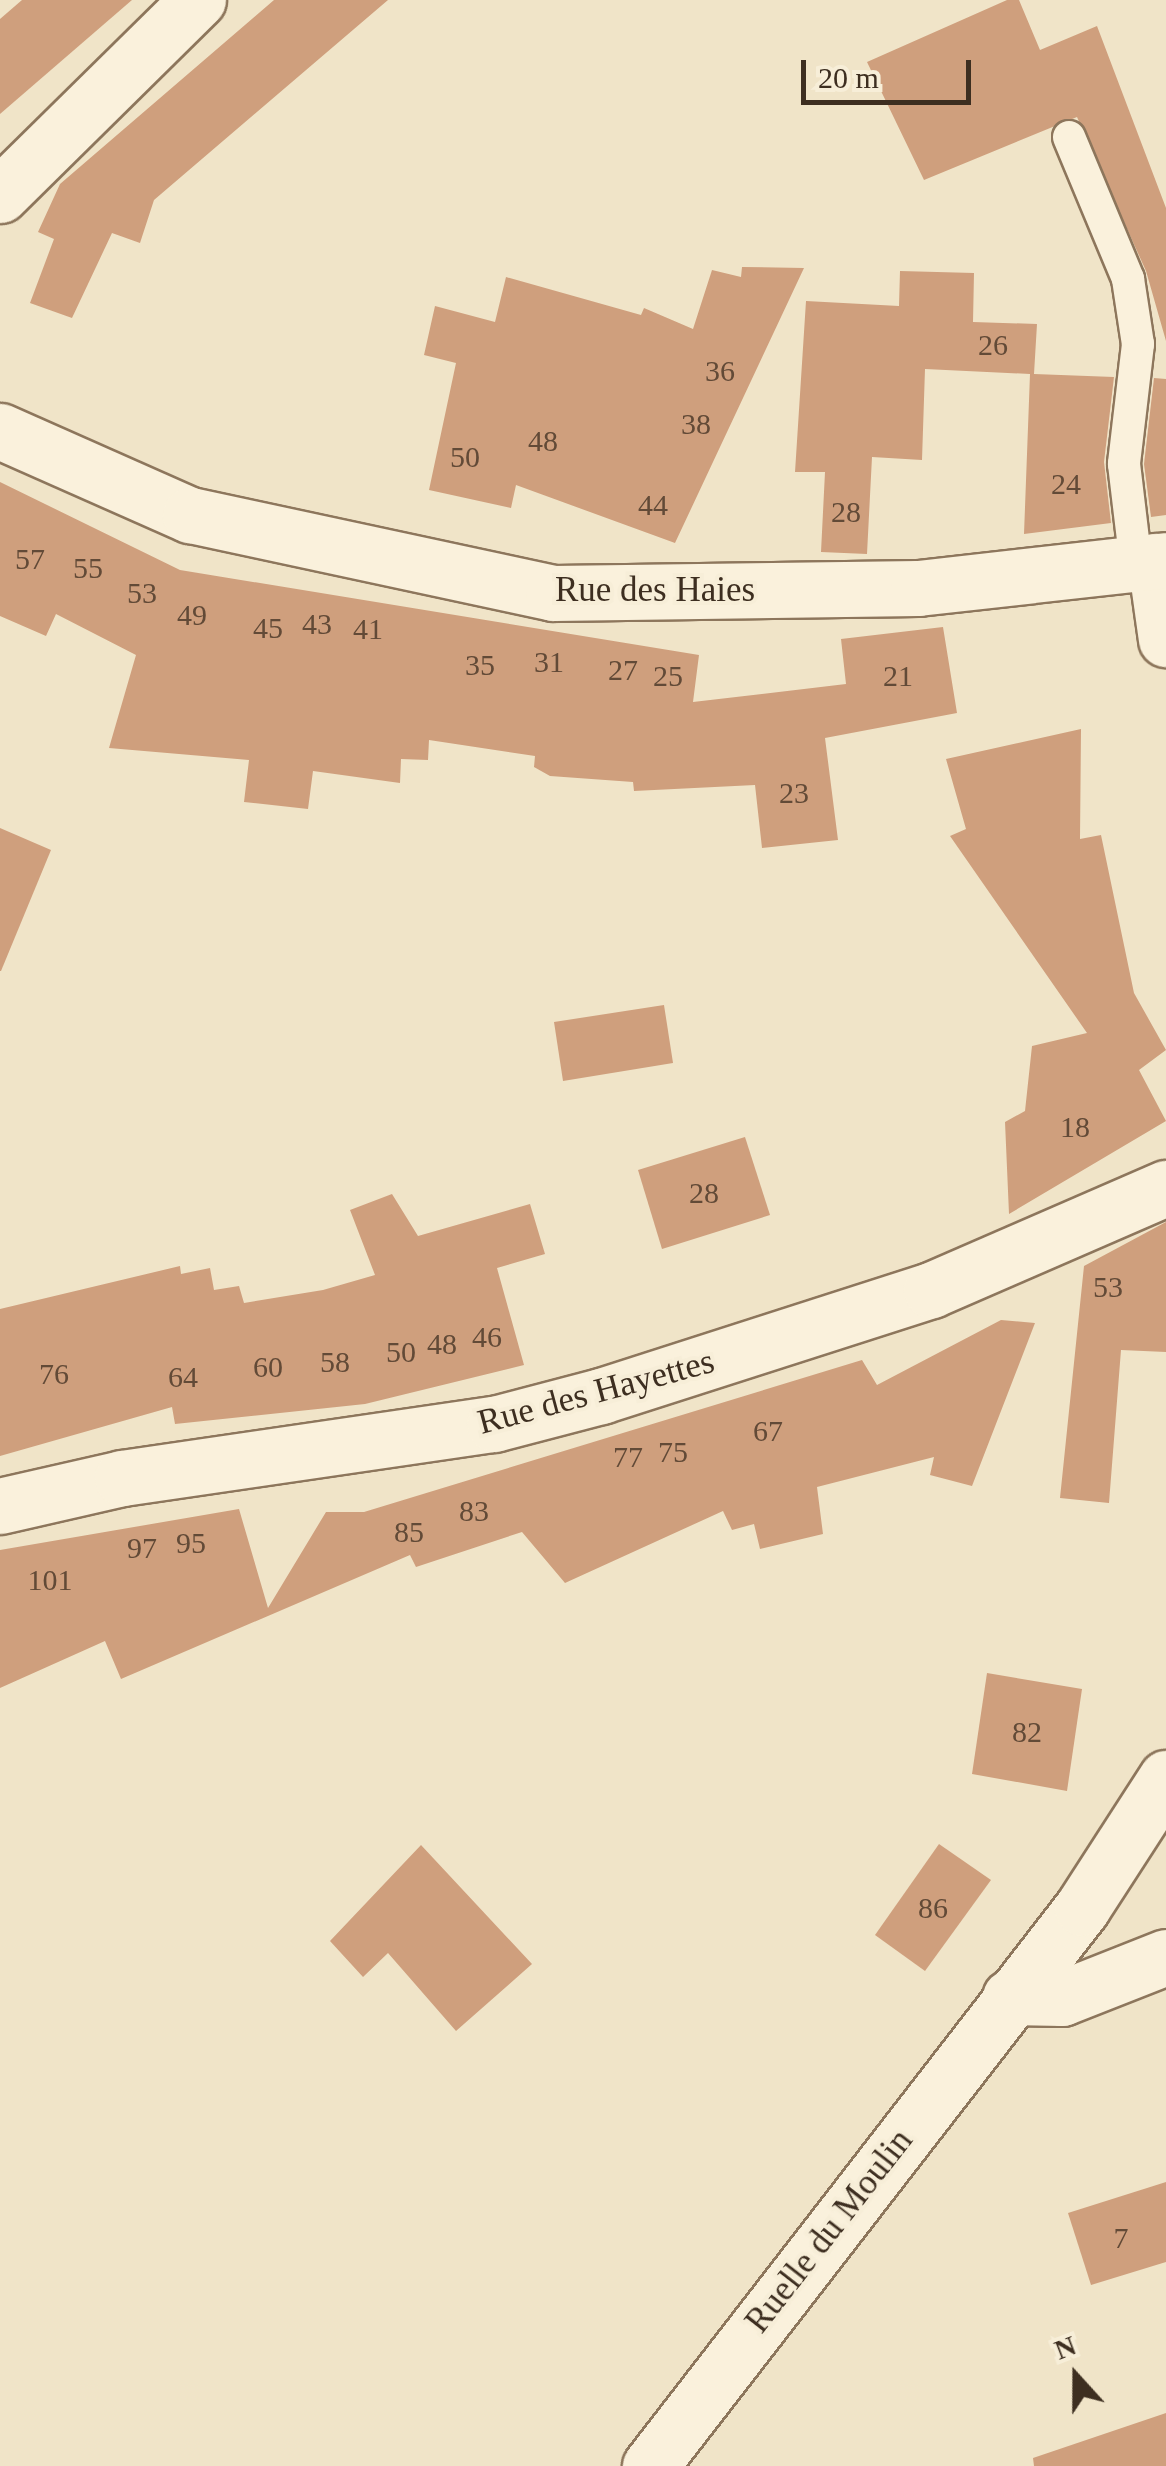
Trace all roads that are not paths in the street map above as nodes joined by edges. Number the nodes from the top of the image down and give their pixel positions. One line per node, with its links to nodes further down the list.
1 (198, 0): 3 (street)
2 (1069, 136): 5 (lane)
3 (0, 195)
4 (0, 431): 5 (street, Rue des Haies)
5 (1152, 562): 6 (street)
6 (1166, 639)
7 (1166, 1188): 8 (street, Rue des Hayettes)
8 (0, 1506)
9 (1166, 1778): 11 (street, Ruelle du Moulin)
10 (1166, 1956): 11 (street)
11 (1010, 1997): 12 (street, Ruelle du Moulin)
12 (650, 2466)

